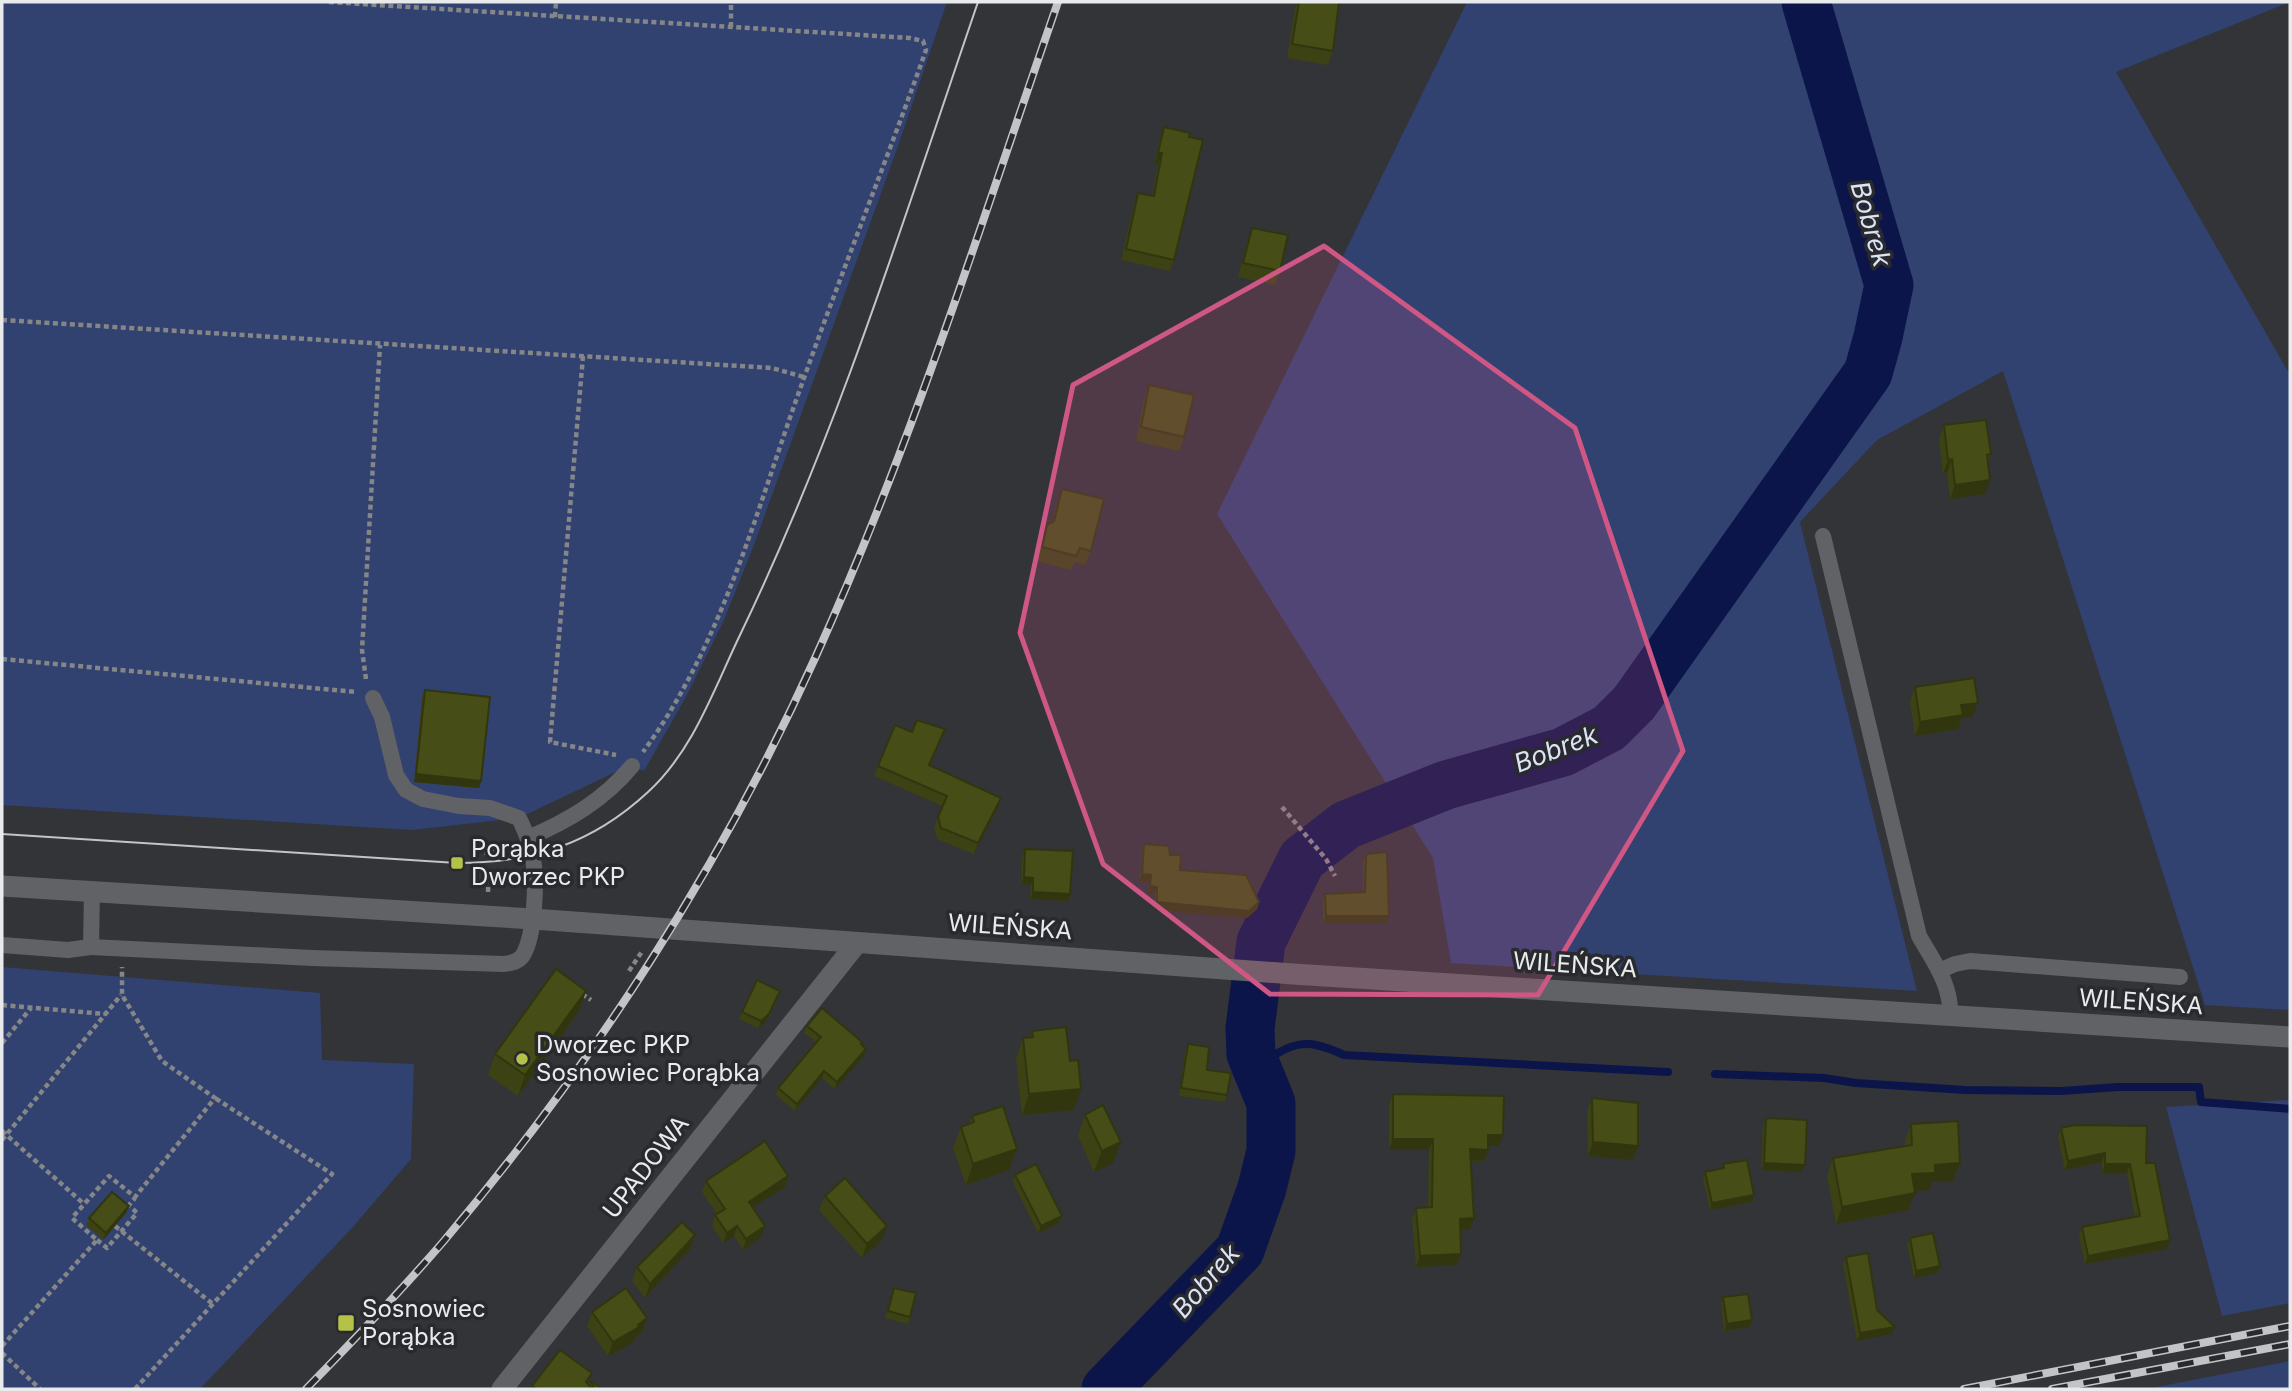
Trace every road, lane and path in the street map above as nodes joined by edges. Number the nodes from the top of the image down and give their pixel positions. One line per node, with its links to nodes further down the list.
1 (329, 2): 4 (path)
2 (556, 2): 5 (path)
3 (731, 2): 6 (path)
4 (382, 3): 5 (path)
5 (555, 17): 6 (path)
6 (731, 27): 10 (path)
7 (2, 320): 8 (path)
8 (380, 345): 9 (path); 13 (path)
9 (583, 356): 10 (path); 14 (path)
10 (804, 377): 14 (path)
11 (1823, 536): 29 (lane)
12 (2, 659): 13 (path)
13 (373, 698): 16 (lane)
14 (635, 763): 16 (lane)
15 (1282, 807): 18 (path)
16 (528, 838): 17 (lane)
17 (536, 873): 21 (path); 22 (lane)
18 (1335, 876)
19 (2, 886): 20 (street, WILEŃSKA)
20 (92, 891): 22 (street, WILEŃSKA); 25 (lane)
21 (488, 892)
22 (533, 919): 23 (street, WILEŃSKA); 26 (lane)
23 (857, 943): 37 (street, WILEŃSKA); 53 (street, UPADOWA)
24 (2, 945): 25 (lane)
25 (91, 947): 26 (lane)
26 (123, 948): 32 (path)
27 (643, 949): 28 (path)
28 (629, 971)
29 (1939, 971): 30 (lane); 37 (lane)
30 (2180, 977)
31 (581, 993): 33 (path)
32 (122, 995): 36 (path); 40 (path)
33 (591, 1000)
34 (2, 1005): 35 (path)
35 (32, 1008): 36 (path); 39 (path)
36 (106, 1014): 41 (path)
37 (1950, 1016): 38 (street, WILEŃSKA)
38 (2290, 1038)
39 (2, 1043)
40 (215, 1098): 43 (path); 48 (path)
41 (4, 1133): 42 (path); 44 (path)
42 (2, 1140)
43 (135, 1198): 44 (path); 46 (path)
44 (84, 1204): 47 (path)
45 (115, 1226): 46 (path)
46 (122, 1232): 47 (path); 48 (path)
47 (97, 1240): 49 (path)
48 (214, 1305): 52 (path)
49 (2, 1346)
50 (2, 1353): 51 (path)
51 (40, 1389)
52 (135, 1389)
53 (502, 1389)

